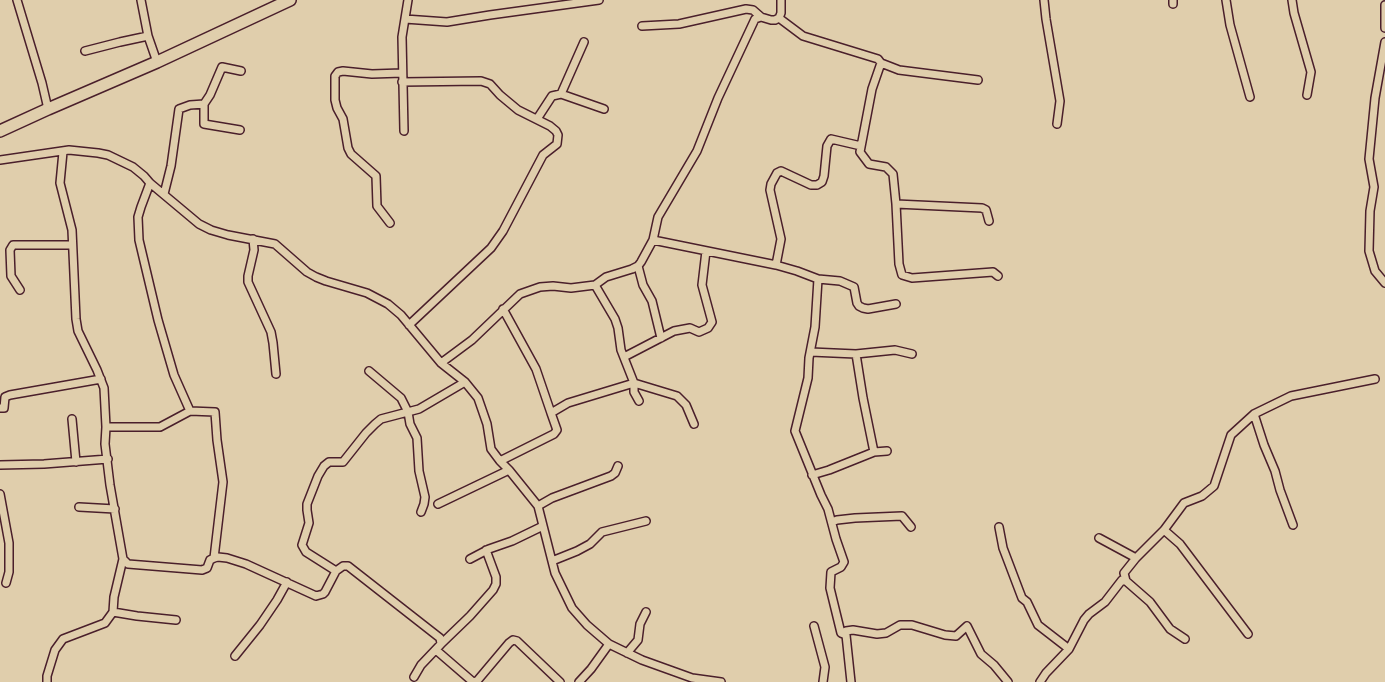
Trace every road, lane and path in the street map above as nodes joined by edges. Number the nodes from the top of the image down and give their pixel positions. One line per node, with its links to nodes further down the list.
1 (16, 0): 31 (street)
2 (141, 0): 17 (street)
3 (290, 0): 10 (main road)
4 (408, 0): 14 (street)
5 (600, 0): 14 (street)
6 (781, 0): 13 (street)
7 (1044, 0): 34 (street)
8 (1226, 0): 29 (street)
9 (1292, 0): 28 (street)
10 (275, 3): 21 (main road)
11 (1385, 5): 16 (street)
12 (761, 17): 13 (street); 15 (street); 47 (street)
13 (779, 18): 22 (street)
14 (405, 19): 24 (street)
15 (642, 26)
16 (1385, 28)
17 (148, 36): 20 (street); 21 (street)
18 (584, 42): 27 (street)
19 (1385, 42): 54 (street)
20 (86, 52)
21 (157, 62): 31 (main road)
22 (881, 63): 25 (street); 38 (street)
23 (241, 71): 30 (street)
24 (402, 73): 26 (street); 45 (street)
25 (978, 80)
26 (402, 82): 33 (street); 37 (street)
27 (561, 94): 32 (street); 33 (street)
28 (1307, 95)
29 (1250, 97)
30 (204, 104): 35 (street); 42 (street)
31 (48, 109): 36 (main road)
32 (604, 109)
33 (537, 119): 59 (street)
34 (1057, 124)
35 (240, 130)
36 (0, 131)
37 (404, 131)
38 (861, 146): 43 (street); 50 (street)
39 (63, 152): 40 (street); 41 (street); 48 (street)
40 (0, 160)
41 (150, 183): 42 (street); 74 (street)
42 (164, 194): 46 (street)
43 (896, 204): 44 (street); 52 (street)
44 (989, 221)
45 (390, 223)
46 (253, 239): 59 (street); 67 (street)
47 (653, 240): 49 (street); 51 (street)
48 (72, 245): 56 (street); 69 (street)
49 (706, 252): 50 (street); 60 (street)
50 (776, 265): 53 (street)
51 (638, 266): 55 (street); 60 (street)
52 (998, 276)
53 (818, 279): 57 (street); 61 (street)
54 (1385, 283)
55 (595, 285): 58 (street); 64 (street)
56 (20, 290)
57 (896, 304)
58 (503, 309): 65 (street); 76 (street)
59 (409, 326): 65 (street)
60 (661, 338): 64 (street)
61 (811, 352): 62 (street); 89 (street)
62 (856, 354): 63 (street); 82 (street)
63 (912, 354)
64 (624, 357): 71 (street)
65 (441, 363): 70 (street)
66 (369, 371): 75 (street)
67 (276, 374)
68 (1375, 379): 77 (street)
69 (102, 380): 73 (street); 80 (street)
70 (465, 382): 75 (street); 84 (street)
71 (634, 383): 72 (street); 76 (street); 79 (street)
72 (639, 401)
73 (0, 408)
74 (190, 411): 80 (street); 105 (street)
75 (408, 412): 95 (street); 110 (street)
76 (551, 413): 84 (street)
77 (1254, 414): 98 (street); 102 (street)
78 (72, 419): 85 (street)
79 (694, 424)
80 (106, 427): 83 (street)
81 (887, 451): 82 (street)
82 (874, 452): 89 (street)
83 (108, 459): 85 (street); 94 (street)
84 (500, 461): 88 (street)
85 (76, 462): 86 (street)
86 (0, 465)
87 (618, 466): 92 (street)
88 (509, 470): 91 (street); 92 (street)
89 (812, 475): 97 (street)
90 (0, 494): 113 (street)
91 (438, 504)
92 (538, 506): 99 (street)
93 (79, 507): 94 (street)
94 (115, 509): 107 (street)
95 (421, 512)
96 (646, 521): 109 (street)
97 (832, 522): 100 (street); 119 (street)
98 (1293, 525)
99 (543, 526): 104 (street); 109 (street)
100 (911, 527)
101 (999, 527): 123 (street)
102 (1164, 530): 106 (street); 118 (street)
103 (1099, 538): 106 (street)
104 (486, 550): 108 (street); 122 (street)
105 (216, 555): 107 (street); 112 (street)
106 (1136, 558): 111 (street)
107 (123, 559): 114 (street)
108 (470, 559)
109 (552, 561): 121 (street)
110 (336, 571): 112 (street); 122 (street)
111 (1126, 581): 120 (street); 123 (street)
112 (287, 582): 125 (street)
113 (6, 583)
114 (113, 612): 116 (street); 128 (street)
115 (646, 612): 124 (street)
116 (176, 620)
117 (814, 626): 132 (street)
118 (1248, 634)
119 (846, 635): 133 (street); 134 (street)
120 (1185, 639)
121 (609, 644): 124 (street); 130 (street)
122 (438, 647): 126 (street); 127 (street)
123 (1069, 649): 135 (street)
124 (627, 653): 131 (street)
125 (235, 656)
126 (414, 677)
127 (471, 681): 129 (street)
128 (47, 682)
129 (560, 682)
130 (579, 682)
131 (721, 682)
132 (824, 682)
133 (851, 682)
134 (1008, 682)
135 (1040, 682)

